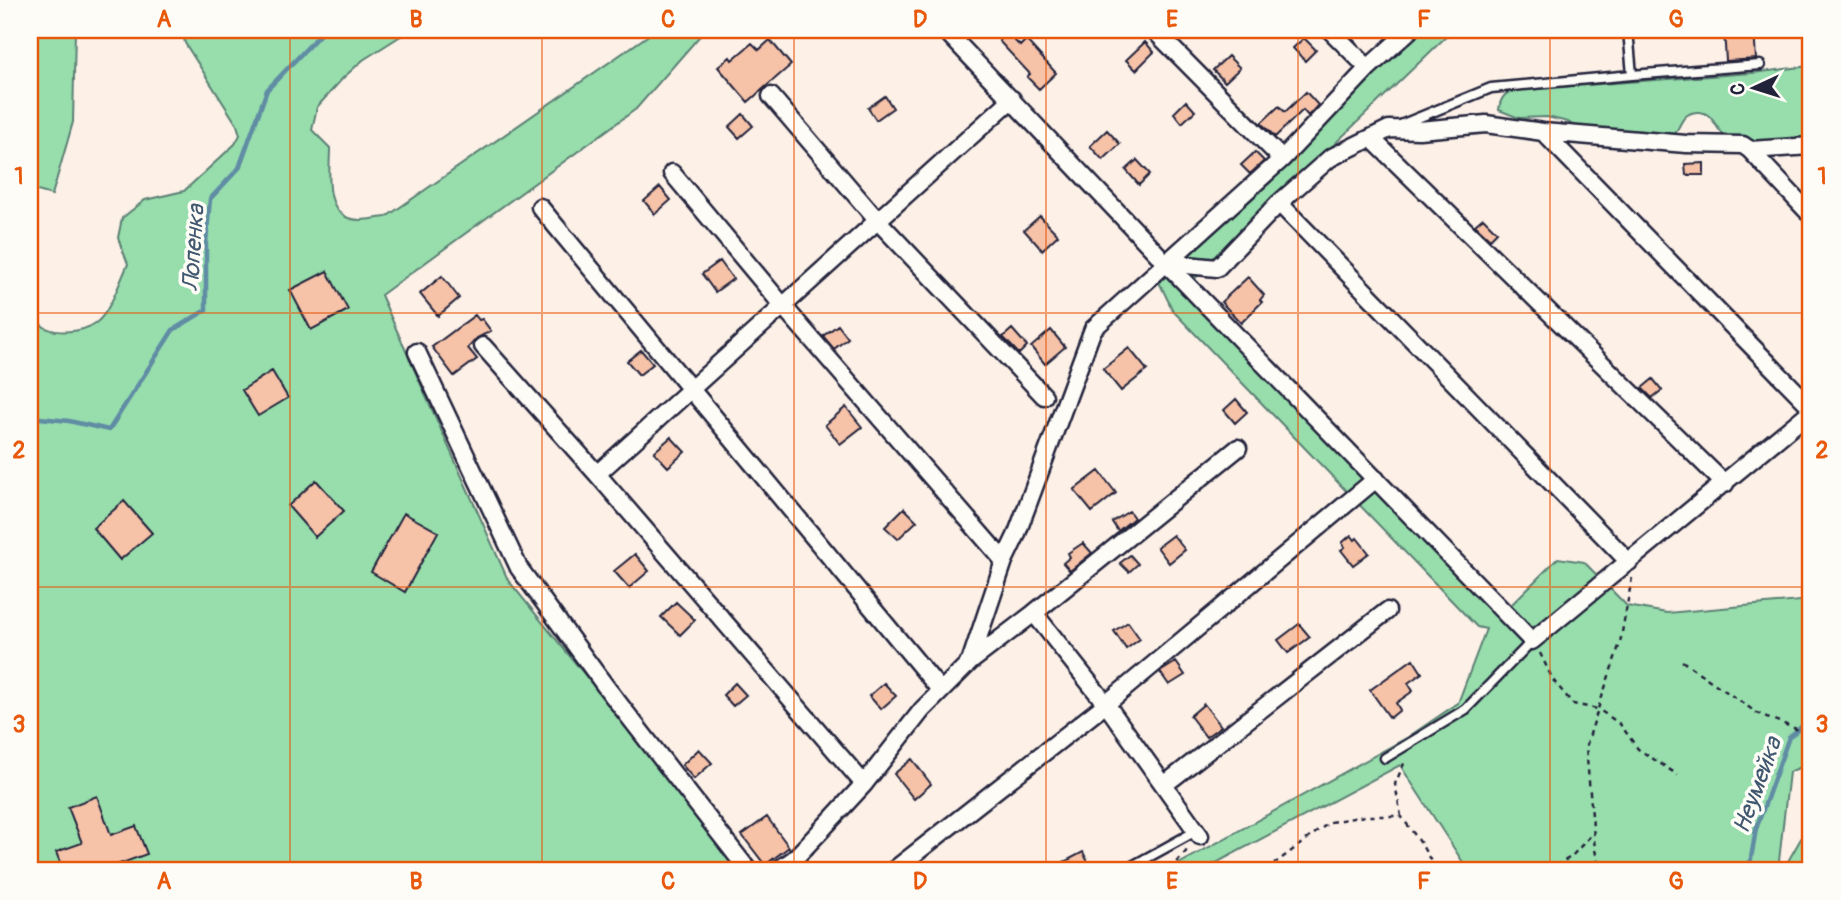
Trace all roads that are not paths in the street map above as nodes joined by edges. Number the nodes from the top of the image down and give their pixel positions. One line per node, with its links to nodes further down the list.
1 (945, 30): 10 (street)
2 (1154, 30): 16 (street)
3 (1330, 30): 7 (street)
4 (1409, 30): 7 (street)
5 (1628, 30): 8 (lane)
6 (1760, 65): 8 (lane)
7 (1368, 68): 16 (street)
8 (1632, 75): 11 (lane)
9 (771, 96): 21 (street)
10 (1012, 99): 21 (street); 22 (street)
11 (1389, 129): 12 (street); 13 (street)
12 (1543, 132): 15 (street); 28 (street)
13 (1371, 138): 18 (street); 32 (street)
14 (1811, 146): 15 (street)
15 (1750, 150): 20 (street)
16 (1282, 159): 22 (street)
17 (671, 173): 23 (street)
18 (1279, 203): 22 (street); 34 (street)
19 (540, 207): 26 (street)
20 (1811, 215)
21 (877, 220): 23 (street); 27 (street)
22 (1166, 263): 31 (street); 33 (street)
23 (783, 306): 26 (street); 33 (street)
24 (484, 346): 30 (street)
25 (417, 352): 45 (street)
26 (691, 389): 30 (street); 39 (street)
27 (1044, 396)
28 (1811, 409): 32 (street)
29 (1238, 448): 36 (street)
30 (597, 474): 42 (street)
31 (1376, 479): 37 (street); 40 (street)
32 (1725, 484): 34 (street)
33 (1004, 561): 38 (street)
34 (1634, 566): 37 (street)
35 (1387, 611): 43 (street)
36 (1034, 613): 38 (street); 40 (street)
37 (1532, 641): 41 (lane)
38 (970, 662): 39 (street)
39 (941, 691): 42 (street)
40 (1106, 704): 43 (street); 47 (street)
41 (1385, 758)
42 (864, 784): 46 (street)
43 (1164, 785): 44 (street)
44 (1198, 834): 48 (lane)
45 (748, 870)
46 (778, 870)
47 (894, 870)
48 (1125, 870)

